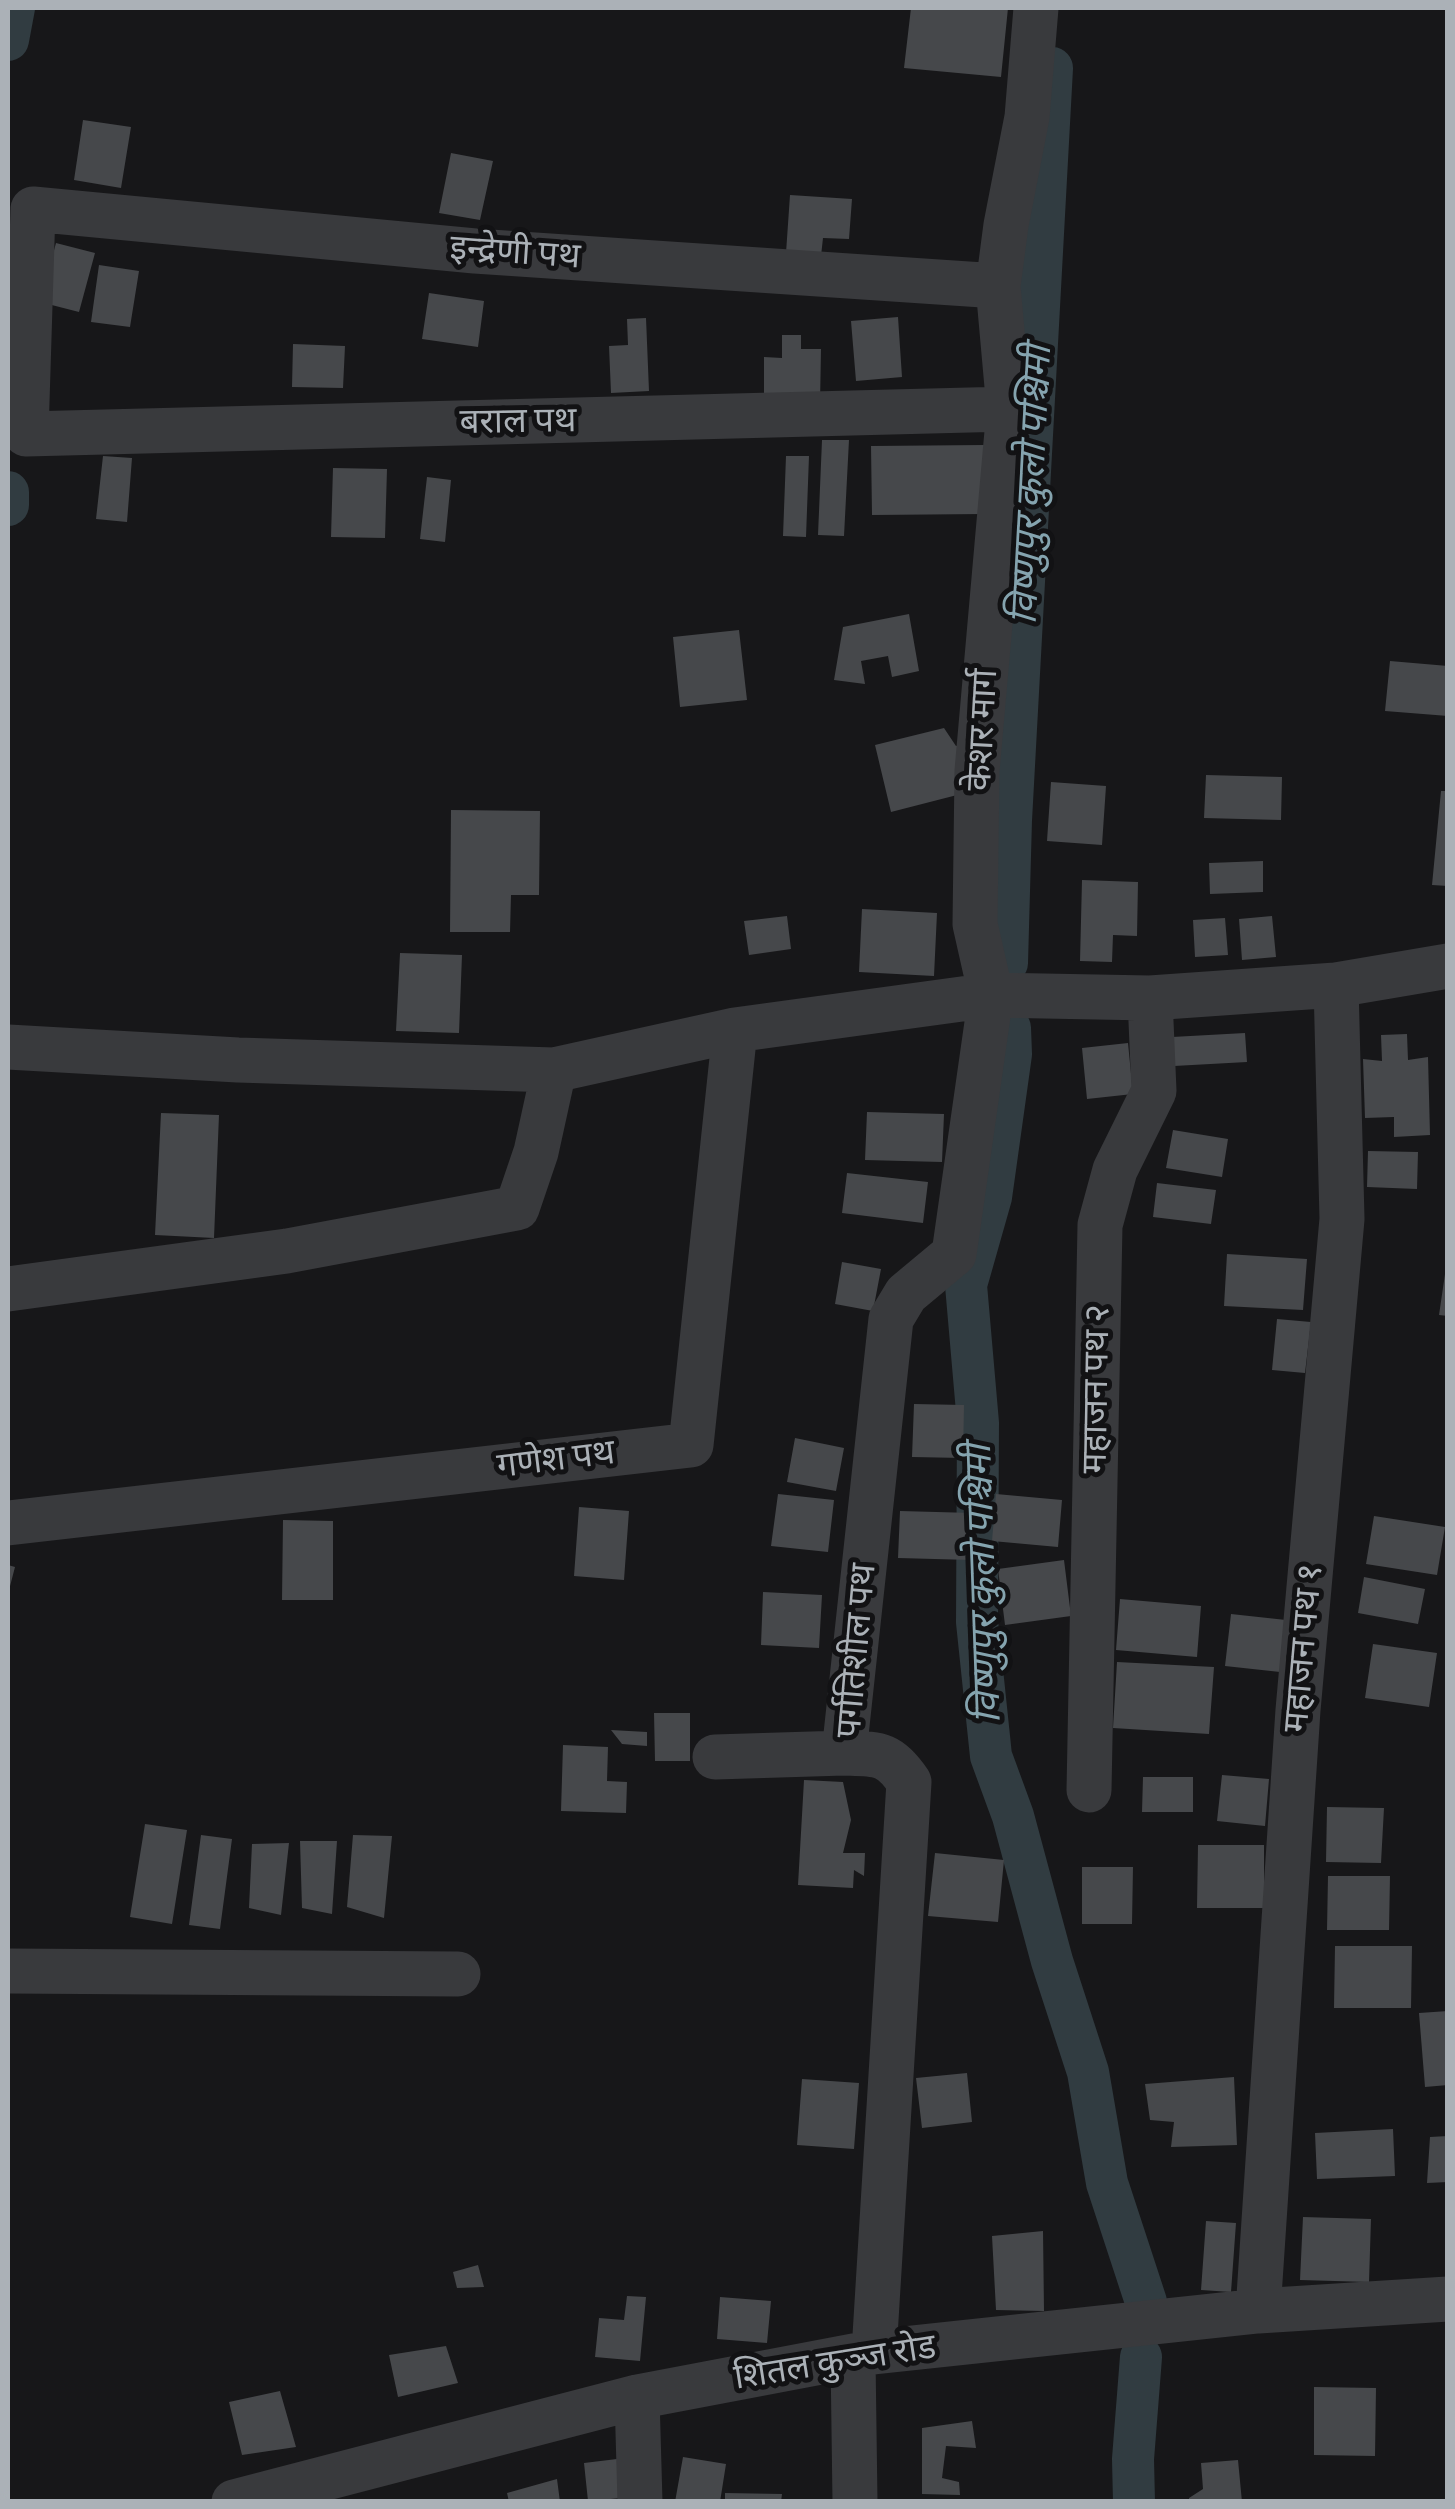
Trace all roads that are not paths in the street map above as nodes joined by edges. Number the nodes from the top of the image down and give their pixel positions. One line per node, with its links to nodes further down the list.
1 (1036, 8): 2 (street, केशर मार्ग)
2 (998, 286): 3 (street, इन्द्रेणी पथ); 4 (street, केशर मार्ग)
3 (18, 344): 4 (street, बराल पथ)
4 (1009, 409): 7 (street, केशर मार्ग)
5 (1448, 966): 6 (street)
6 (1336, 985): 8 (street); 20 (street, महाजन पथ १)
7 (991, 995): 8 (street); 9 (street); 14 (street, पर्गतिशील पथ)
8 (1150, 998): 16 (street, महाजन पथ २)
9 (735, 1030): 11 (street); 13 (street, गणेश पथ)
10 (10, 1047): 11 (street)
11 (554, 1070): 12 (street)
12 (8, 1288)
13 (8, 1524)
14 (844, 1753): 15 (street); 21 (street, पर्गतिशील पथ)
15 (714, 1756)
16 (1089, 1790)
17 (8, 1971): 18 (street)
18 (458, 1974)
19 (1448, 2298): 20 (street, शितल कुञ्ज रोड)
20 (1258, 2311): 21 (street, शितल कुञ्ज रोड)
21 (864, 2354): 22 (street, शितल कुञ्ज रोड); 25 (street, पर्गतिशील पथ)
22 (636, 2397): 23 (street, शितल कुञ्ज रोड); 24 (street)
23 (234, 2502)
24 (640, 2502)
25 (855, 2502)

